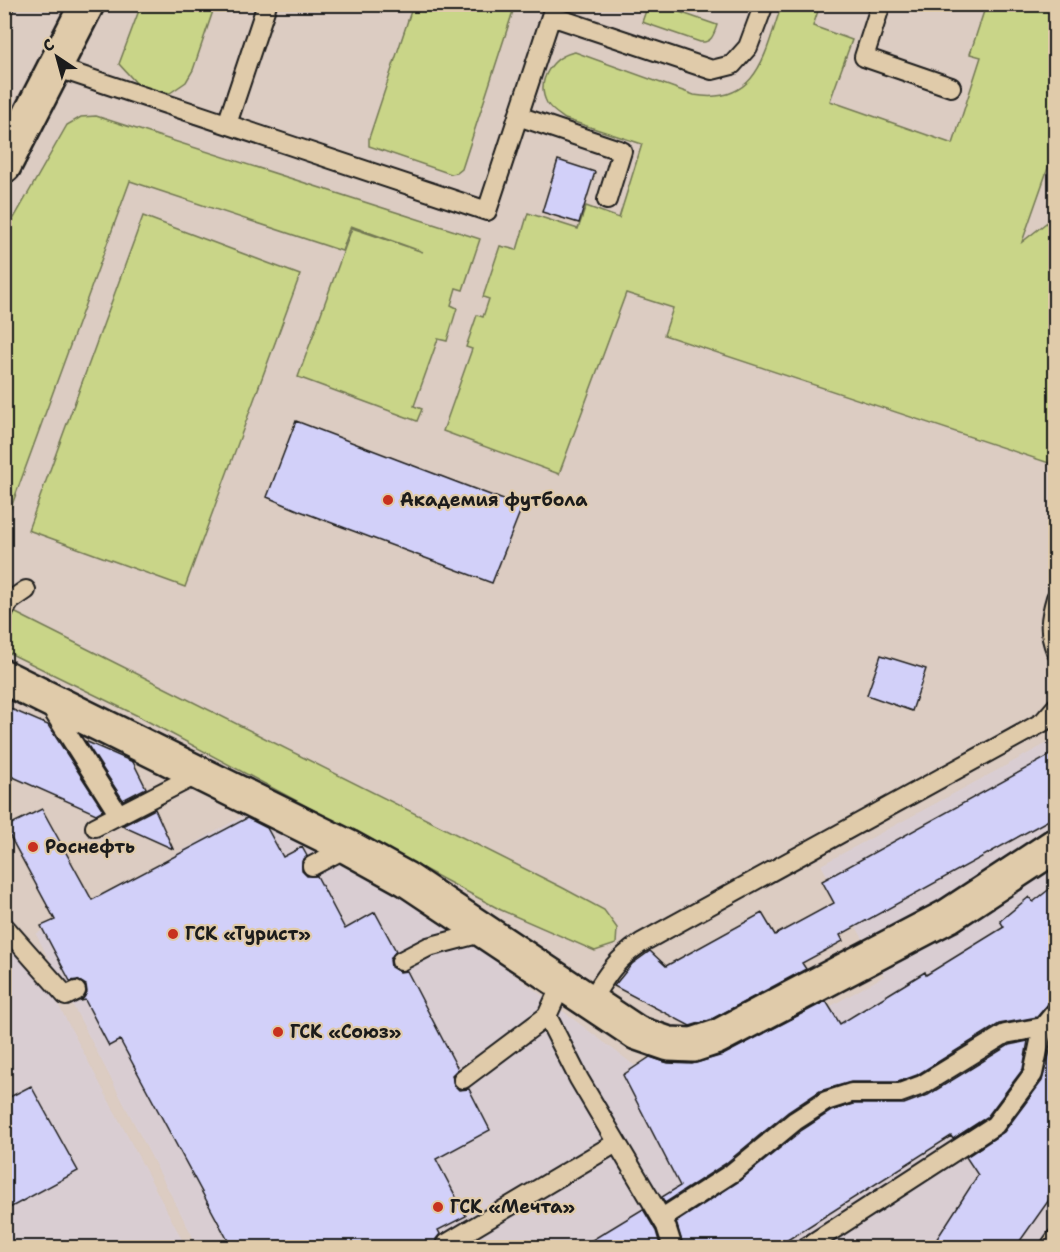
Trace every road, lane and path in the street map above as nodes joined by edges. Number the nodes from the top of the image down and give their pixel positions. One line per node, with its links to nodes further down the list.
1 (87, 4): 6 (street)
2 (267, 4): 9 (lane)
3 (764, 4): 5 (lane)
4 (881, 4): 7 (lane)
5 (553, 10): 8 (lane)
6 (55, 67): 9 (lane); 10 (street)
7 (951, 87)
8 (518, 116): 9 (lane); 11 (lane)
9 (227, 124)
10 (4, 166)
11 (607, 200)
12 (26, 590): 14 (lane)
13 (1056, 598): 15 (lane)
14 (4, 611)
15 (1056, 651)
16 (4, 677): 17 (street)
17 (44, 697): 19 (street); 20 (lane)
18 (1055, 708): 30 (lane)
19 (200, 773): 20 (lane); 23 (street)
20 (119, 815): 21 (lane)
21 (95, 826)
22 (1056, 845): 30 (street)
23 (348, 847): 24 (lane); 26 (street)
24 (312, 866)
25 (4, 926): 29 (lane)
26 (484, 932): 27 (lane); 28 (street)
27 (401, 961)
28 (562, 983): 30 (street); 32 (lane)
29 (76, 991)
30 (590, 1002)
31 (1056, 1011): 33 (lane)
32 (547, 1016): 34 (lane); 35 (lane)
33 (1043, 1027): 36 (lane); 40 (lane)
34 (463, 1079)
35 (616, 1143): 36 (lane); 38 (lane)
36 (662, 1218): 39 (lane)
37 (1056, 1238): 41 (lane)
38 (446, 1244)
39 (673, 1248)
40 (805, 1248)
41 (1049, 1248)

